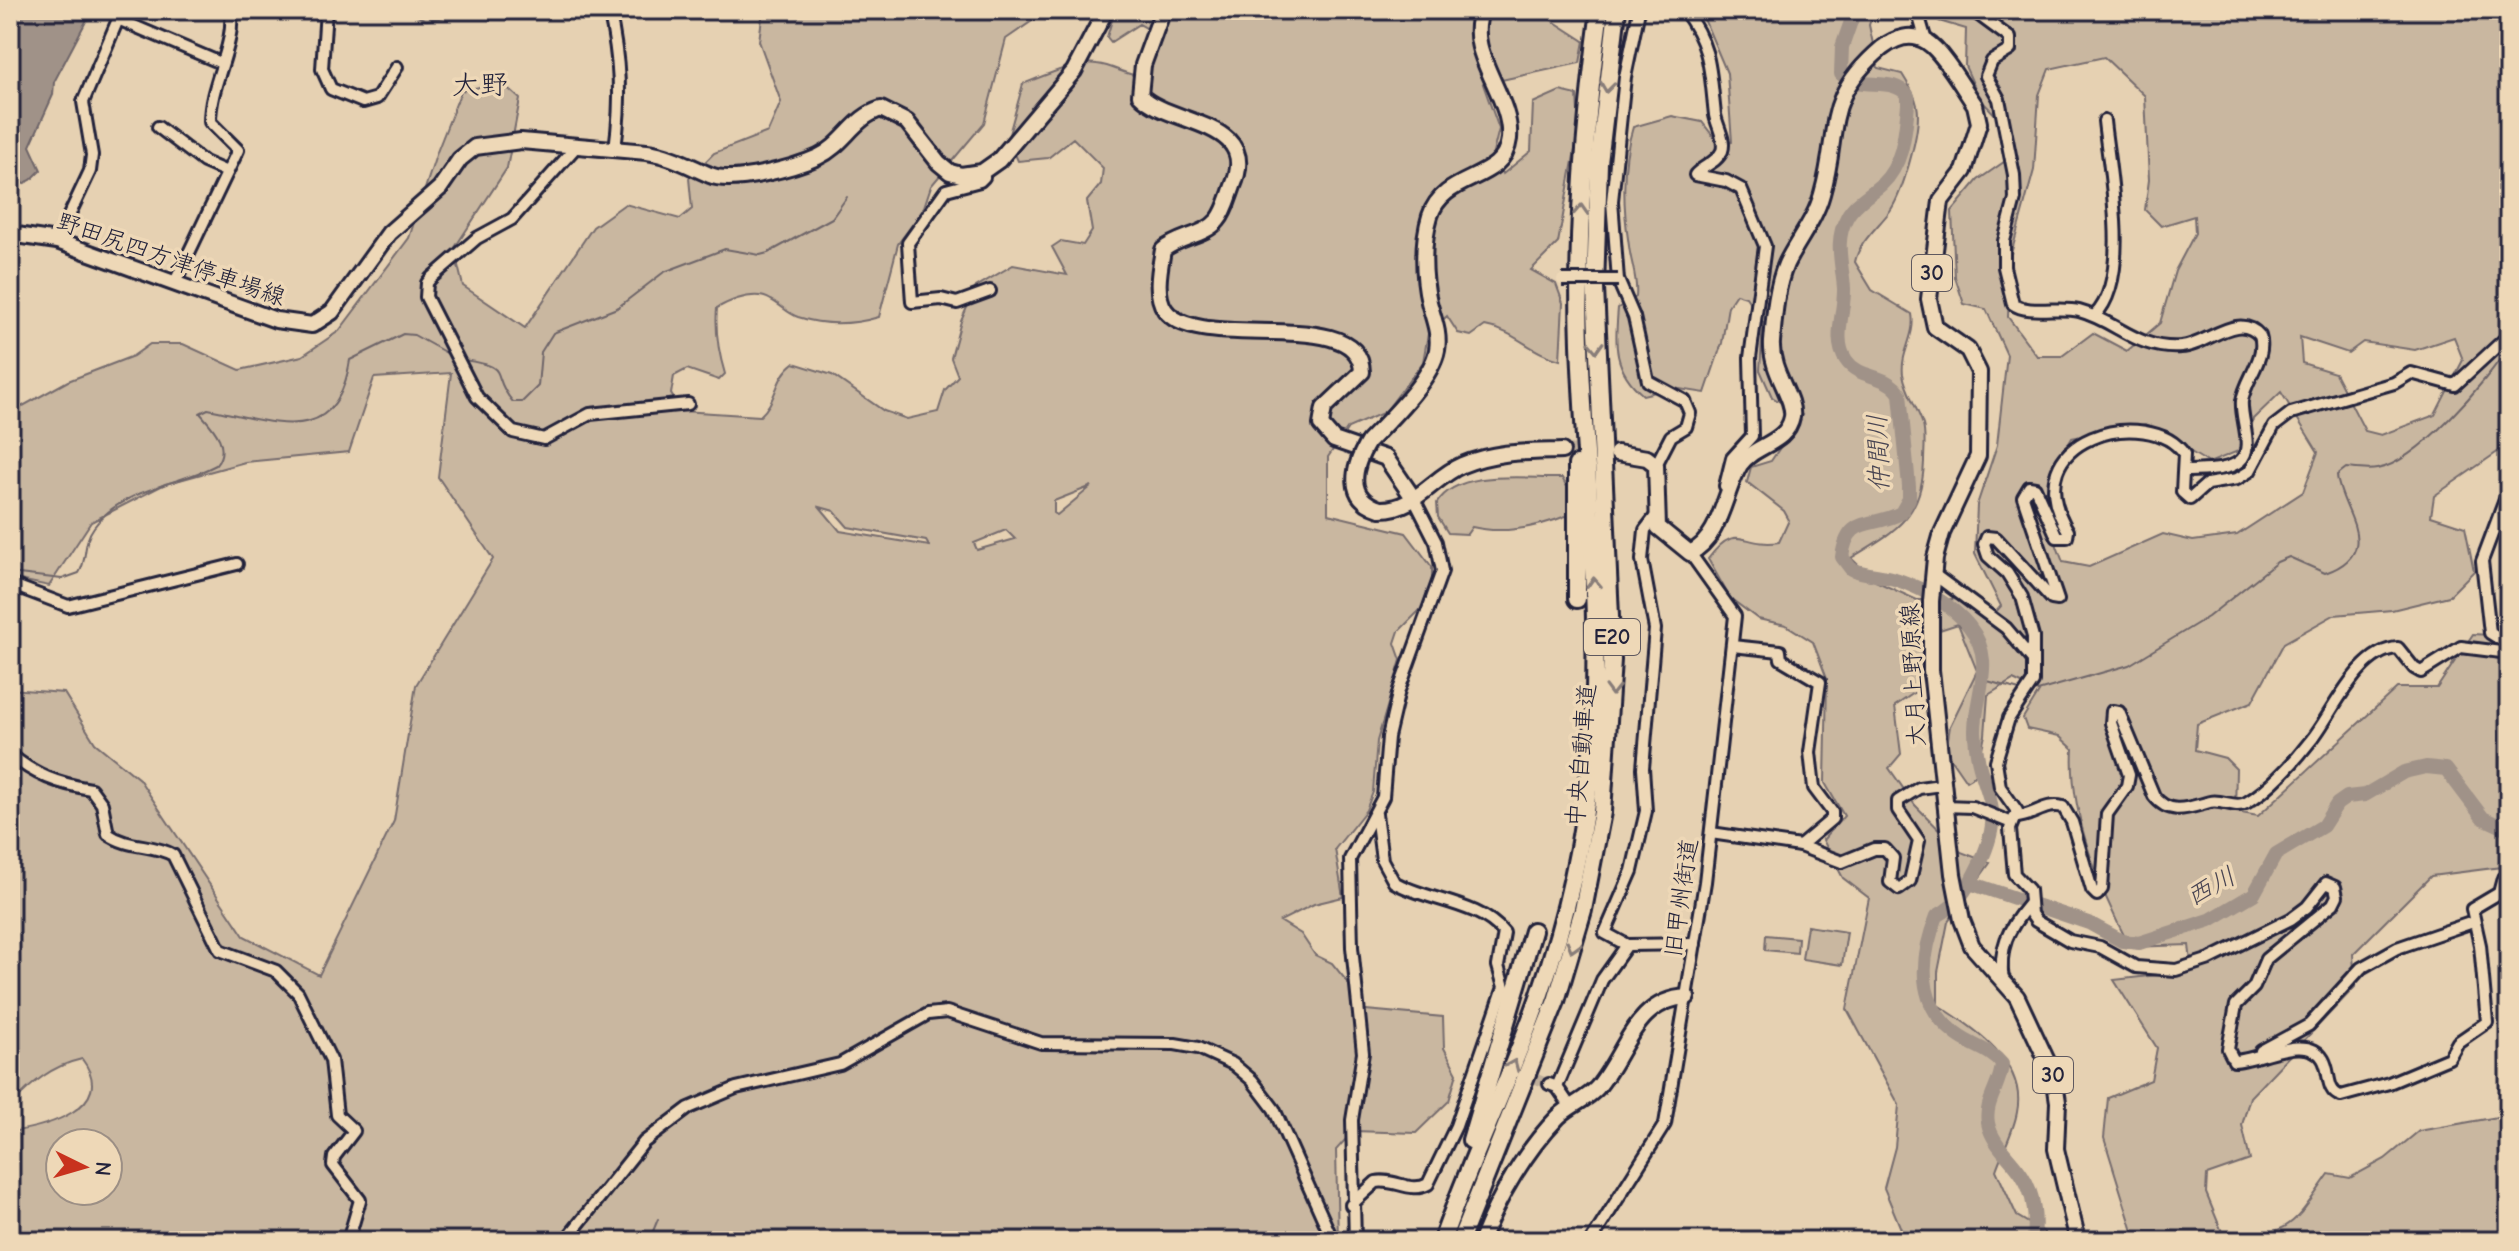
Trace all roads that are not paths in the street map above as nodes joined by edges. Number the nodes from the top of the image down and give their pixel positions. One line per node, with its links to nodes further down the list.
1 (231, 10): 15 (street)
2 (326, 10): 16 (street)
3 (609, 10): 20 (street)
4 (1106, 10): 22 (main road)
5 (1163, 10): 38 (main road)
6 (1482, 10): 38 (main road, bridge)
7 (1600, 10): 28 (highway, 中央自動車道 / E20, one-way to 7)
8 (1617, 10): 73 (highway, 中央自動車道 / E20, one-way to 73)
9 (1639, 10): 26 (street)
10 (1684, 10): 39 (street)
11 (1917, 10): 14 (street)
12 (1972, 10): 30 (street)
13 (121, 15): 15 (street); 24 (street)
14 (1926, 41): 39 (main road); 43 (main road, 大月上野原線 / 30)
15 (221, 63): 21 (street)
16 (397, 67)
17 (2104, 121): 30 (street)
18 (158, 127): 21 (street)
19 (576, 147): 20 (main road, 野田尻四方津停車場線); 27 (main road, 野田尻四方津停車場線); 32 (street)
20 (615, 149): 22 (main road, 野田尻四方津停車場線)
21 (227, 172): 27 (street)
22 (982, 172): 29 (street)
23 (10, 234): 24 (main road, 野田尻四方津停車場線)
24 (57, 241): 27 (main road, 野田尻四方津停車場線)
25 (1562, 280): 26 (street, bridge)
26 (1618, 280): 35 (street)
27 (175, 282)
28 (1579, 288): 45 (highway); 72 (highway, 中央自動車道 / E20, one-way to 28)
29 (990, 291)
30 (2095, 315): 36 (street)
31 (2509, 335): 36 (street)
32 (688, 404)
33 (1562, 451): 38 (main road)
34 (1617, 453): 35 (main road)
35 (1656, 465): 40 (main road)
36 (2185, 471): 49 (street)
37 (2509, 489): 46 (street)
38 (1414, 499): 53 (street)
39 (1725, 500): 41 (main road)
40 (1655, 517): 41 (main road); 62 (street)
41 (1690, 553): 47 (street, 旧甲州街道)
42 (237, 564): 44 (street)
43 (1932, 578): 49 (street); 51 (main road, 大月上野原線 / 30)
44 (10, 584)
45 (1577, 599)
46 (2509, 645)
47 (1732, 646): 55 (street, 旧甲州街道); 56 (street)
48 (2509, 653): 54 (street)
49 (2034, 662): 54 (street)
50 (10, 754): 68 (street)
51 (1941, 785): 52 (main road, 大月上野原線 / 30); 56 (street)
52 (1944, 806): 54 (street); 63 (main road, 大月上野原線 / 30)
53 (1376, 814): 67 (street); 67 (street)
54 (2012, 820): 58 (street)
55 (1711, 833): 56 (street); 61 (street, 旧甲州街道)
56 (1800, 846)
57 (2509, 875): 59 (street)
58 (2029, 904): 63 (street); 65 (street)
59 (2473, 922): 65 (street); 65 (street)
60 (1533, 931): 72 (highway)
61 (1695, 944): 62 (street); 64 (street, 旧甲州街道)
62 (1627, 945): 66 (street)
63 (2003, 982): 76 (main road, 大月上野原線 / 30)
64 (1687, 997): 66 (main road); 75 (street, 旧甲州街道)
65 (2250, 1058)
66 (1570, 1106): 74 (main road)
67 (1351, 1205): 71 (street)
68 (348, 1241)
69 (565, 1241): 70 (street)
70 (1333, 1241)
71 (1355, 1241)
72 (1442, 1241)
73 (1460, 1241)
74 (1481, 1241)
75 (1591, 1241)
76 (2078, 1241)

